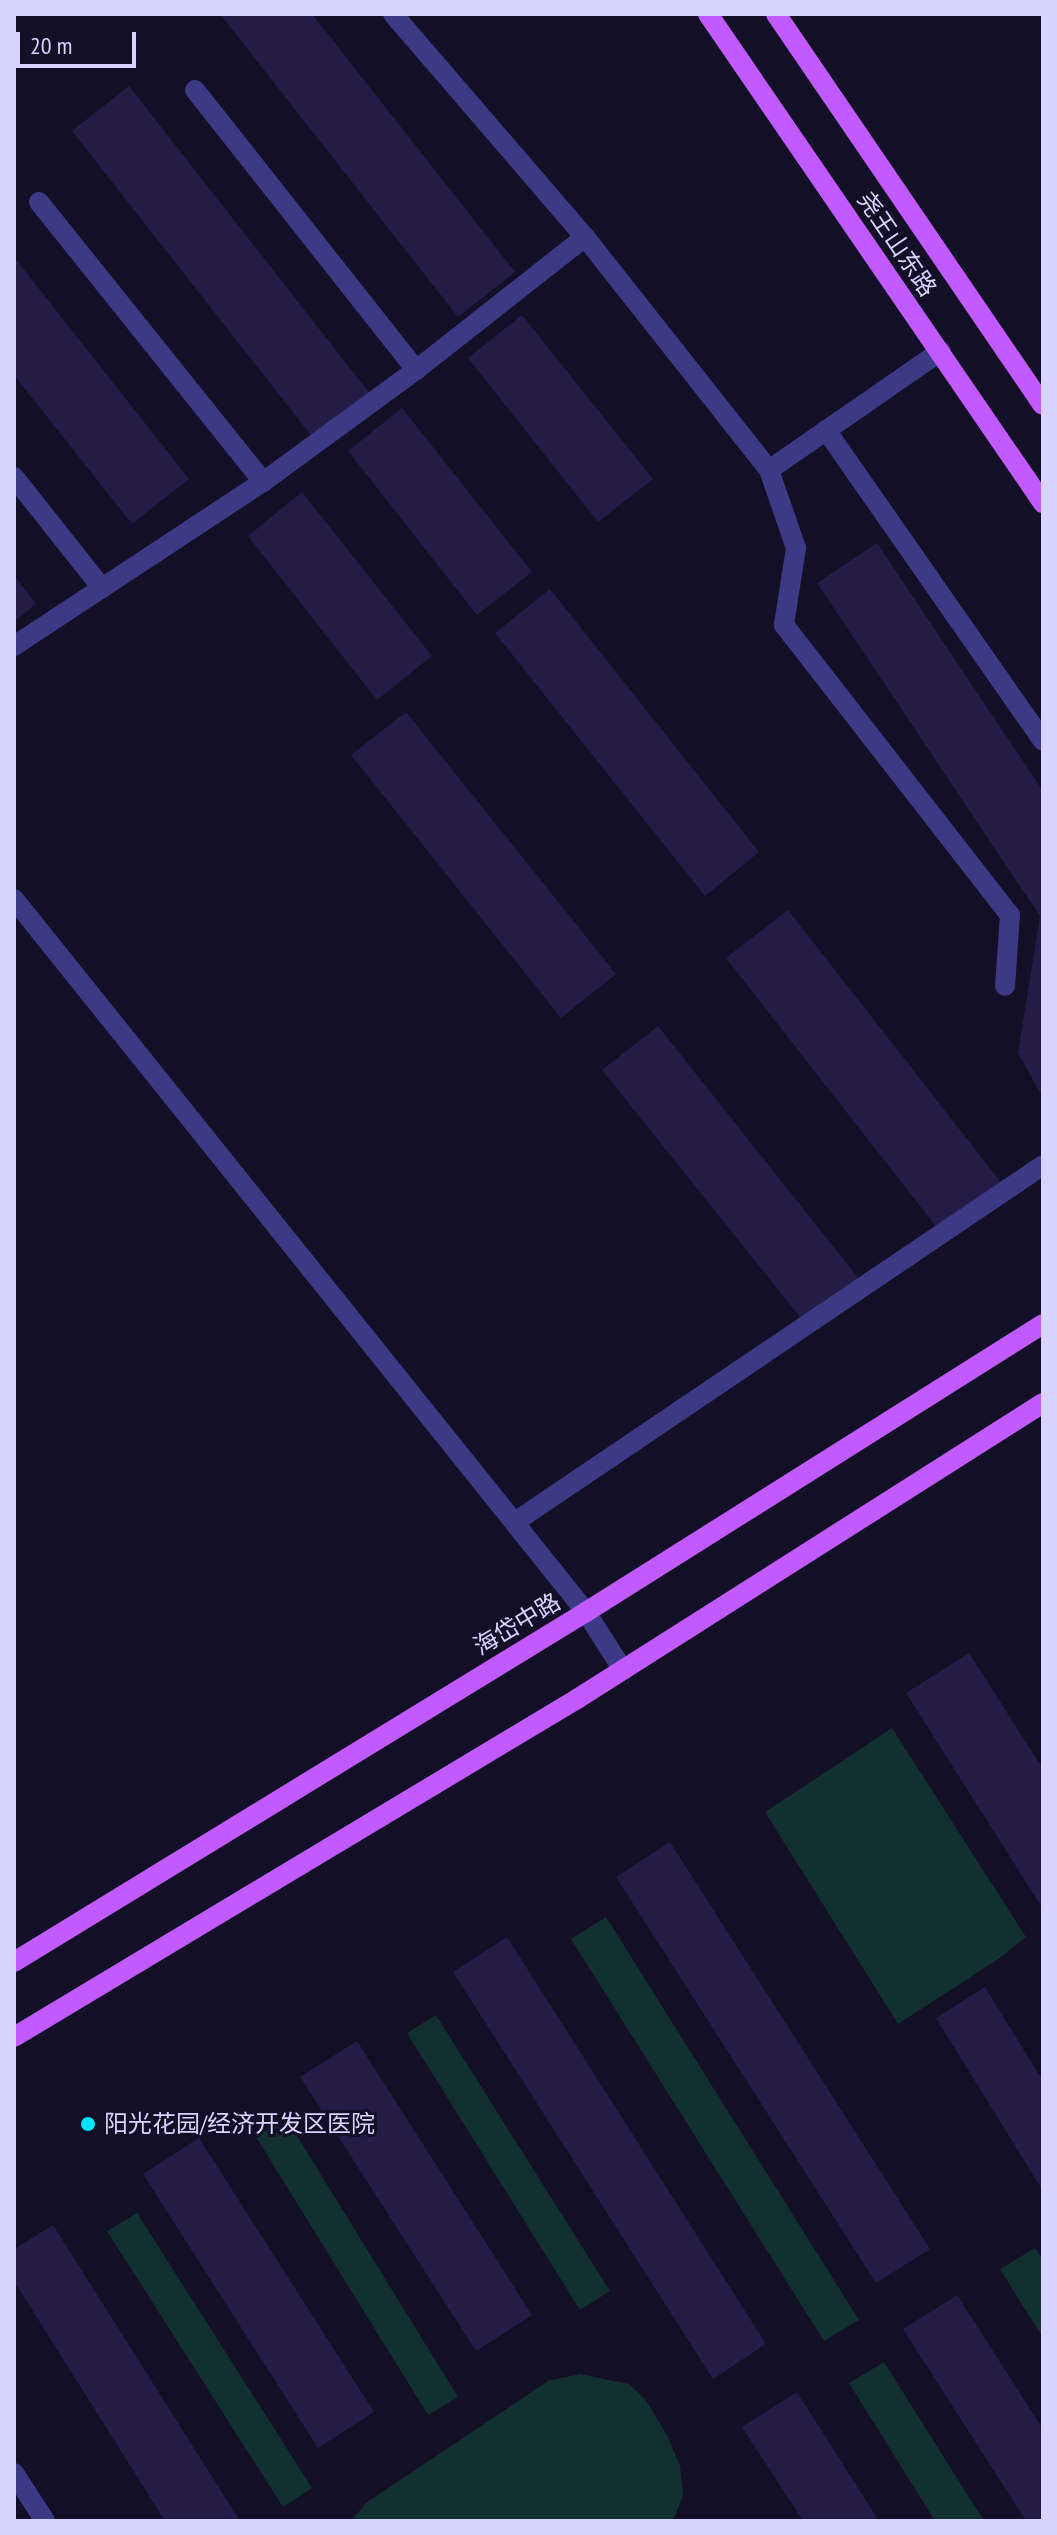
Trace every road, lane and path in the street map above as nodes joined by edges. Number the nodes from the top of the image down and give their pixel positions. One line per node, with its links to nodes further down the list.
1 (393, 14): 6 (street)
2 (708, 14): 7 (main road, 尧王山东路)
3 (776, 14): 9 (main road, 尧王山东路)
4 (195, 90): 8 (street)
5 (39, 202): 13 (street)
6 (585, 237): 8 (street); 11 (street)
7 (941, 351): 10 (street); 14 (main road, 尧王山东路)
8 (416, 370): 13 (street)
9 (1043, 405)
10 (826, 430): 11 (street); 17 (street)
11 (769, 470): 19 (street)
12 (14, 477): 15 (street)
13 (263, 482): 15 (street)
14 (1043, 503)
15 (102, 588): 16 (street)
16 (14, 646)
17 (1043, 741)
18 (14, 899): 23 (street)
19 (1005, 986)
20 (1043, 1165): 23 (street)
21 (1043, 1324): 24 (main road, 海岱中路)
22 (1043, 1403): 25 (main road)
23 (515, 1522): 24 (street)
24 (586, 1612): 25 (street); 26 (main road, 海岱中路)
25 (623, 1670): 27 (main road)
26 (14, 1962)
27 (14, 2037)
28 (14, 2473): 29 (street)
29 (45, 2521)

